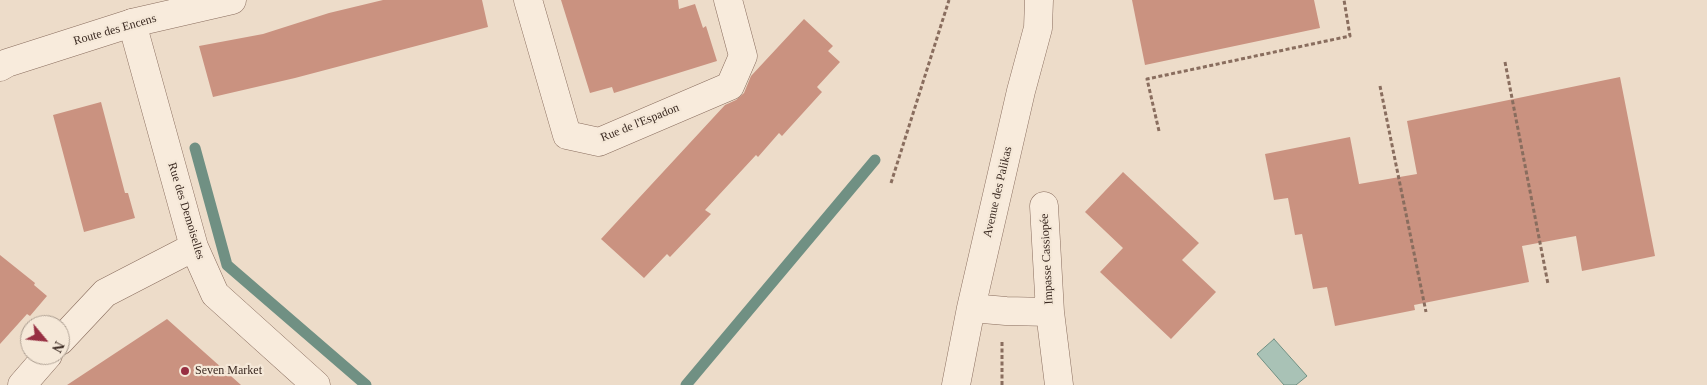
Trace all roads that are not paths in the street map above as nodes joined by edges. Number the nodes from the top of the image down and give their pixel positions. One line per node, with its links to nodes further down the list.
1 (232, 0): 5 (street, Route des Encens)
2 (528, 0): 3 (street, Rue de l'Espadon)
3 (728, 0)
4 (1039, 0): 9 (street, Avenue des Palikas)
5 (132, 23): 6 (street, Route des Encens); 8 (street, Rue des Demoiselles)
6 (0, 67)
7 (1044, 206): 10 (street, Impasse Cassiopée)
8 (194, 246): 11 (street); 14 (street, Rue des Demoiselles)
9 (971, 308): 10 (street, Impasse Cassiopée); 15 (street, Avenue des Palikas)
10 (1050, 312): 16 (street, Impasse Cassiopée)
11 (70, 330)
12 (39, 365): 13 (street)
13 (22, 385)
14 (316, 385)
15 (956, 385)
16 (1059, 385)

